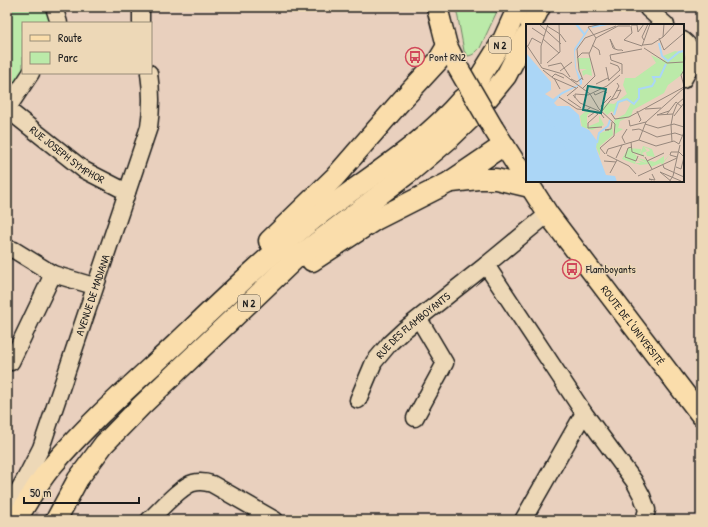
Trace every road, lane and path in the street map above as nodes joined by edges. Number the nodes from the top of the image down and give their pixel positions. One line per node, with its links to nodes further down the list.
1 (54, 7): 7 (street)
2 (141, 7): 8 (street)
3 (518, 7): 17 (main road, N 2)
4 (540, 7): 9 (main road)
5 (647, 7): 10 (street)
6 (435, 9): 13 (main road, ROUTE DE L'UNIVERSITÉ)
7 (59, 22)
8 (141, 22)
9 (532, 24)
10 (665, 24)
11 (526, 37): 18 (main road, N 2)
12 (684, 41): 16 (street)
13 (447, 46): 21 (main road, ROUTE DE L'UNIVERSITÉ, bridge); 34 (main road)
14 (29, 74): 26 (street, RUE JOSEPH SYMPHOR)
15 (149, 74): 26 (street, AVENUE DE MADIANA)
16 (684, 78)
17 (478, 80)
18 (488, 98)
19 (462, 99): 34 (main road, N 2)
20 (473, 116): 32 (main road, N 2)
21 (504, 145): 22 (main road, ROUTE DE L'UNIVERSITÉ); 24 (main road)
22 (526, 181)
23 (527, 182): 25 (main road, ROUTE DE L'UNIVERSITÉ)
24 (448, 183): 25 (main road); 32 (main road)
25 (530, 187): 27 (main road, ROUTE DE L'UNIVERSITÉ)
26 (127, 192): 31 (street, AVENUE DE MADIANA)
27 (548, 214): 29 (street, RUE DES FLAMBOYANTS); 40 (main road, ROUTE DE L'UNIVERSITÉ)
28 (7, 249): 30 (street)
29 (486, 266): 33 (street, RUE DES FLAMBOYANTS); 39 (street)
30 (53, 274): 31 (street); 36 (street)
31 (94, 286): 42 (street, AVENUE DE MADIANA)
32 (251, 301): 35 (main road, N 2)
33 (419, 319): 37 (street, RUE DES FLAMBOYANTS); 41 (street)
34 (186, 334): 38 (main road, N 2)
35 (196, 354): 45 (main road, N 2); 46 (main road)
36 (11, 362)
37 (358, 400)
38 (108, 408): 43 (main road); 44 (main road, N 2)
39 (584, 413): 49 (street); 50 (street)
40 (701, 415)
41 (415, 418)
42 (7, 510)
43 (16, 520)
44 (32, 520)
45 (56, 520)
46 (70, 520)
47 (149, 520): 48 (street)
48 (275, 520)
49 (523, 520)
50 (644, 520)

